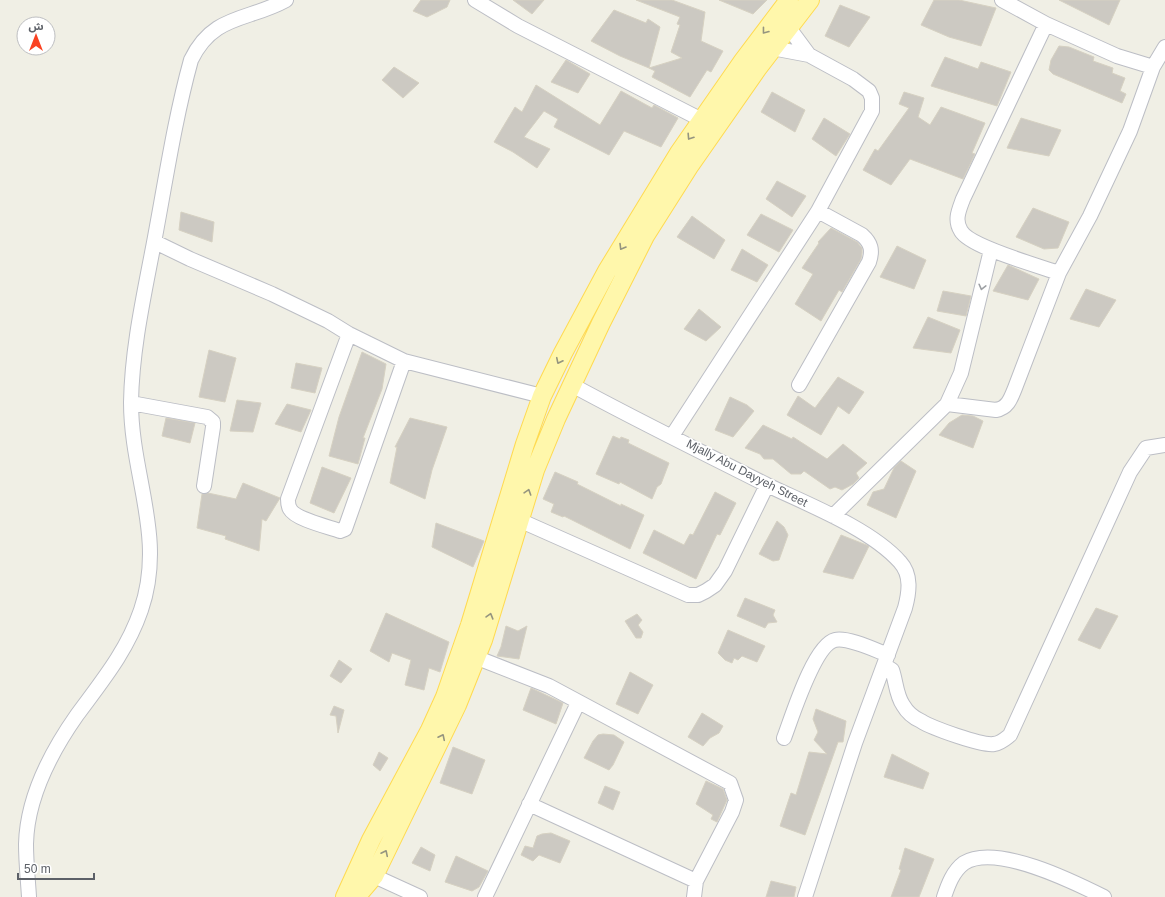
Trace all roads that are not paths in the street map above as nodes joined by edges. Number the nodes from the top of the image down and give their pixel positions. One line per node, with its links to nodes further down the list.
1 (286, 0): 15 (street)
2 (474, 0): 12 (street)
3 (789, 0): 12 (main road, one-way to 12)
4 (810, 0): 7 (main road)
5 (1009, 1): 6 (street)
6 (1046, 24): 11 (street); 16 (street)
7 (789, 28): 9 (main road); 10 (street)
8 (1165, 47): 11 (street)
9 (772, 48): 10 (street); 13 (main road)
10 (809, 55): 14 (street)
11 (1153, 67): 17 (street)
12 (702, 120): 13 (main road, one-way to 13)
13 (659, 200): 20 (main road); 22 (main road, one-way to 22)
14 (818, 211): 21 (street); 25 (street)
15 (154, 242): 18 (street); 23 (street)
16 (991, 250): 17 (street); 24 (street, one-way to 24)
17 (1059, 273): 24 (street)
18 (349, 334): 19 (street); 19 (street)
19 (404, 361): 22 (street)
20 (572, 385): 25 (street, Mjally Abu Dayyeh Street); 30 (main road, one-way to 20)
21 (799, 385)
22 (542, 396): 36 (main road)
23 (131, 403): 28 (street); 39 (street)
24 (947, 404): 29 (street)
25 (672, 436): 27 (street, Mjally Abu Dayyeh Street)
26 (1165, 445): 32 (street)
27 (767, 485): 29 (street, Mjally Abu Dayyeh Street); 30 (street)
28 (204, 486)
29 (833, 516): 32 (street, Mjally Abu Dayyeh Street)
30 (519, 520): 31 (main road, one-way to 30)
31 (475, 657): 33 (street); 37 (main road, one-way to 31)
32 (886, 660): 34 (street); 45 (street)
33 (578, 703): 35 (street); 38 (street)
34 (784, 738)
35 (529, 804): 38 (street); 43 (street)
36 (359, 866): 37 (street); 40 (main road)
37 (374, 876): 41 (main road); 42 (street)
38 (696, 881): 44 (street)
39 (29, 897)
40 (345, 897)
41 (356, 897)
42 (420, 897)
43 (485, 897)
44 (694, 897)
45 (805, 897)
46 (944, 897): 47 (street)
47 (1104, 897)

